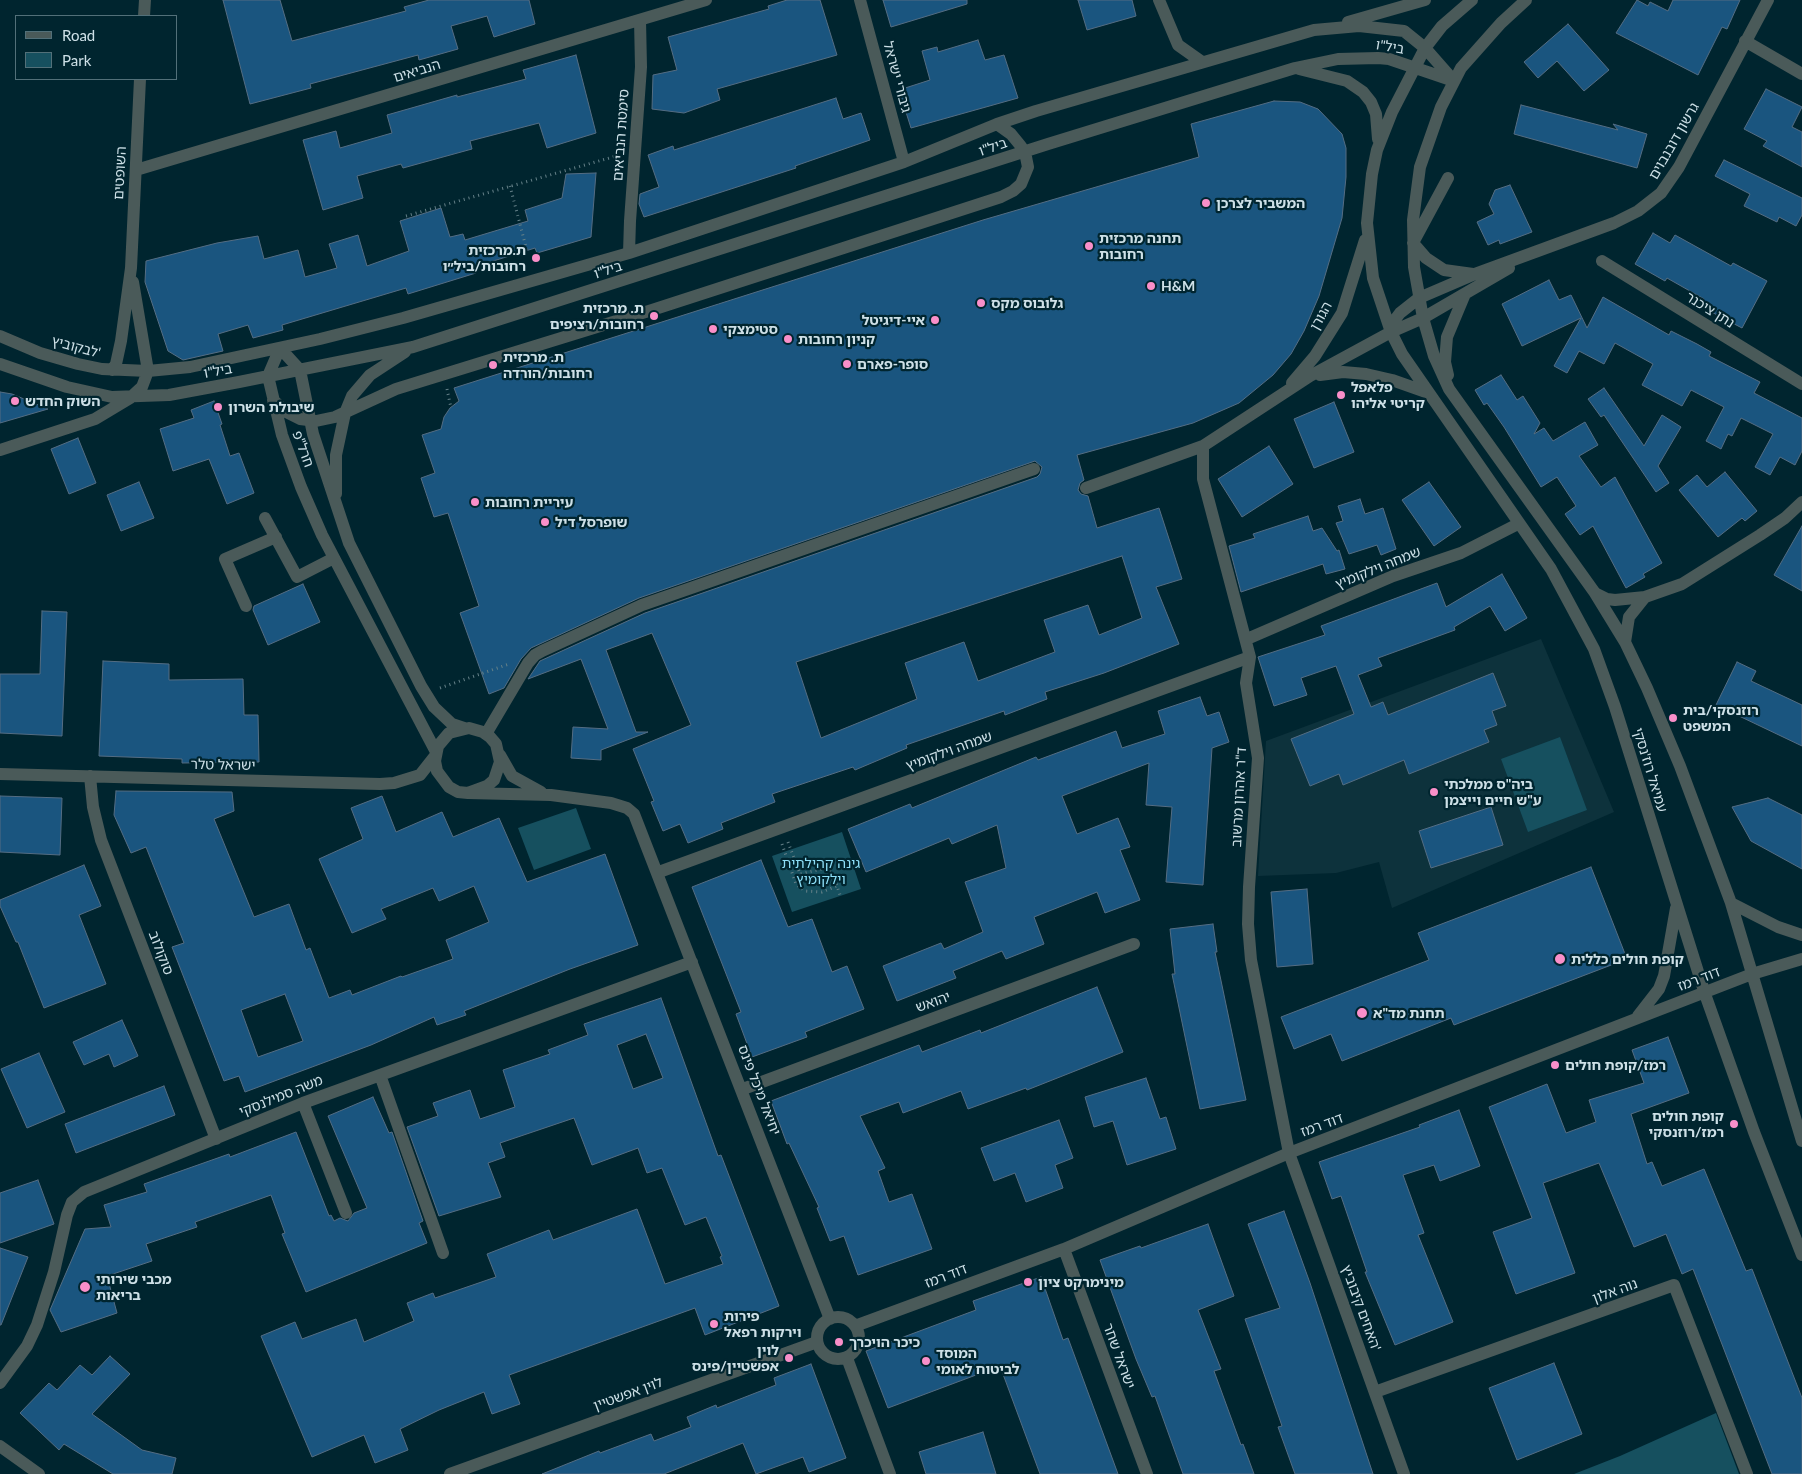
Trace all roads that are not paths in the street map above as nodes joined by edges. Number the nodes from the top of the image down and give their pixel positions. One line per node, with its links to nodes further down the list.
1 (145, 0): 9 (street)
2 (706, 0): 10 (street, הנביאים)
3 (860, 0): 23 (street, גיבורי ישראל)
4 (1160, 0): 14 (street)
5 (1425, 0): 11 (street)
6 (1472, 0): 13 (street)
7 (1526, 0): 19 (street, עמיאל רוז'נסקי)
8 (1768, 0): 12 (street, גרשון דובנבוים)
9 (144, 15)
10 (640, 20): 24 (street, הנביאים); 28 (street, סימטת הנביאים)
11 (1323, 29): 13 (street, ביל"ו); 14 (street, ביל"ו)
12 (1745, 41): 17 (street); 29 (street, גרשון דובנבוים)
13 (1425, 48): 15 (street); 19 (street, ביל"ו)
14 (1202, 62): 20 (street, ביל"ו)
15 (1415, 67): 16 (street, ביל"ו); 19 (street, ביל"ו); 21 (street)
16 (1295, 68): 21 (street); 22 (street, ביל"ו)
17 (1802, 74)
18 (140, 80): 24 (street, השופטים)
19 (1454, 81): 27 (street, עמיאל רוז'נסקי)
20 (997, 124): 22 (street); 23 (street, ביל"ו)
21 (1377, 150): 26 (street)
22 (1025, 152): 38 (street, ביל"ו); 52 (street)
23 (904, 162): 28 (street, ביל"ו)
24 (136, 170): 31 (street, השופטים)
25 (1448, 178): 27 (street)
26 (1367, 234): 36 (street, עמיאל רוז'נסקי); 49 (street, הגורן)
27 (1413, 243): 32 (street); 34 (street, עמיאל רוז'נסקי)
28 (630, 253): 39 (street, ביל"ו)
29 (1529, 256): 32 (street, גרשון דובנבוים); 33 (street, גרשון דובנבוים)
30 (1602, 261): 46 (street, נתן ציכנר)
31 (131, 268): 41 (street, השופטים); 43 (street, השופטים)
32 (1475, 274): 34 (street, גרשון דובנבוים)
33 (1465, 294): 35 (street, גרשון דובנבוים); 50 (street)
34 (1419, 298): 35 (street, עמיאל רוז'נסקי); 36 (street, גרשון דובנבוים)
35 (1423, 318): 36 (street, הגורן); 50 (street, עמיאל רוז'נסקי)
36 (1391, 332): 45 (street, הגורן); 47 (street, עמיאל רוז'נסקי)
37 (0, 336): 41 (street, לבקוביץ')
38 (413, 347): 42 (street, ביל"ו); 52 (street)
39 (280, 348): 42 (street); 43 (street, ביל"ו); 44 (street)
40 (0, 364): 48 (street)
41 (112, 370): 43 (street, לבקוביץ')
42 (300, 370): 44 (street, ביל"ו); 53 (street, חרל"פ)
43 (148, 371): 48 (street)
44 (268, 376): 48 (street, ביל"ו); 51 (street, חרל"פ)
45 (1310, 376): 47 (street); 49 (street, הגורן)
46 (1802, 384)
47 (1426, 392): 61 (street, עמיאל רוז'נסקי)
48 (130, 398): 55 (street, ביל"ו)
49 (1276, 398): 54 (street, הגורן)
50 (1456, 399): 64 (street, עמיאל רוז'נסקי)
51 (273, 400): 53 (street); 63 (street, חרל"פ)
52 (345, 413): 53 (street); 59 (street)
53 (309, 420): 59 (street, חרל"פ)
54 (1203, 446): 57 (street, הגורן); 67 (street, ד"ר אהרון מרשוב)
55 (0, 450)
56 (1034, 469): 71 (street)
57 (1086, 488)
58 (1802, 504): 65 (street)
59 (338, 517): 70 (street, חרל"פ)
60 (265, 518): 62 (street)
61 (1518, 524): 67 (street, שמחה וילקומיץ); 80 (street, עמיאל רוז'נסקי)
62 (276, 537): 63 (street); 66 (street)
63 (334, 558): 73 (street, חרל"פ)
64 (1595, 593): 65 (street); 68 (street, עמיאל רוז'נסקי)
65 (1645, 597): 68 (street)
66 (246, 606)
67 (1247, 639): 69 (street, ד"ר אהרון מרשוב)
68 (1625, 642): 79 (street, עמיאל רוז'נסקי)
69 (1250, 657): 78 (street, שמחה וילקומיץ); 93 (street, ד"ר אהרון מרשוב)
70 (464, 728): 71 (street); 73 (street)
71 (486, 734): 72 (street)
72 (499, 753): 76 (street); 77 (street)
73 (436, 754): 75 (street, ישראל טלר); 76 (street)
74 (0, 774): 75 (street, ישראל טלר)
75 (90, 776): 91 (street, סוקולוב)
76 (468, 793): 77 (street)
77 (551, 795): 78 (street)
78 (659, 872): 84 (street, יחיאל מיכל פינס)
79 (1731, 903): 81 (street); 85 (street, עמיאל רוז'נסקי)
80 (1676, 905): 86 (street, עמיאל רוז'נסקי); 87 (street)
81 (1802, 935)
82 (1134, 944): 89 (street, יהואש)
83 (1802, 959): 85 (street, דוד רמז)
84 (692, 962): 88 (street, משה סמילנסקי); 89 (street, יחיאל מיכל פינס)
85 (1752, 974): 86 (street, דוד רמז); 92 (street, עמיאל רוז'נסקי)
86 (1705, 994): 87 (street, דוד רמז); 97 (street, עמיאל רוז'נסקי)
87 (1637, 1018): 93 (street, דוד רמז)
88 (380, 1075): 90 (street, משה סמילנסקי); 96 (street)
89 (743, 1089): 98 (street, יחיאל מיכל פינס)
90 (303, 1103): 91 (street, משה סמילנסקי); 94 (street)
91 (216, 1139): 102 (street, משה סמילנסקי)
92 (1802, 1141)
93 (1289, 1153): 95 (street, דוד רמז); 103 (street, האחים קיבוביץ')
94 (346, 1212)
95 (1064, 1249): 99 (street, דוד רמז); 108 (street, ישראל שחר)
96 (443, 1253)
97 (1802, 1255)
98 (830, 1319): 99 (street); 100 (street)
99 (855, 1326): 101 (street)
100 (816, 1342): 101 (street); 106 (street, לוין אפשטיין)
101 (847, 1358): 107 (street)
102 (0, 1383)
103 (1375, 1392): 109 (street, האחים קיבוביץ'); 110 (street, נוה אלון)
104 (1, 1447): 105 (street)
105 (39, 1474)
106 (450, 1474)
107 (890, 1474)
108 (1146, 1474)
109 (1404, 1474)
110 (1747, 1474)

